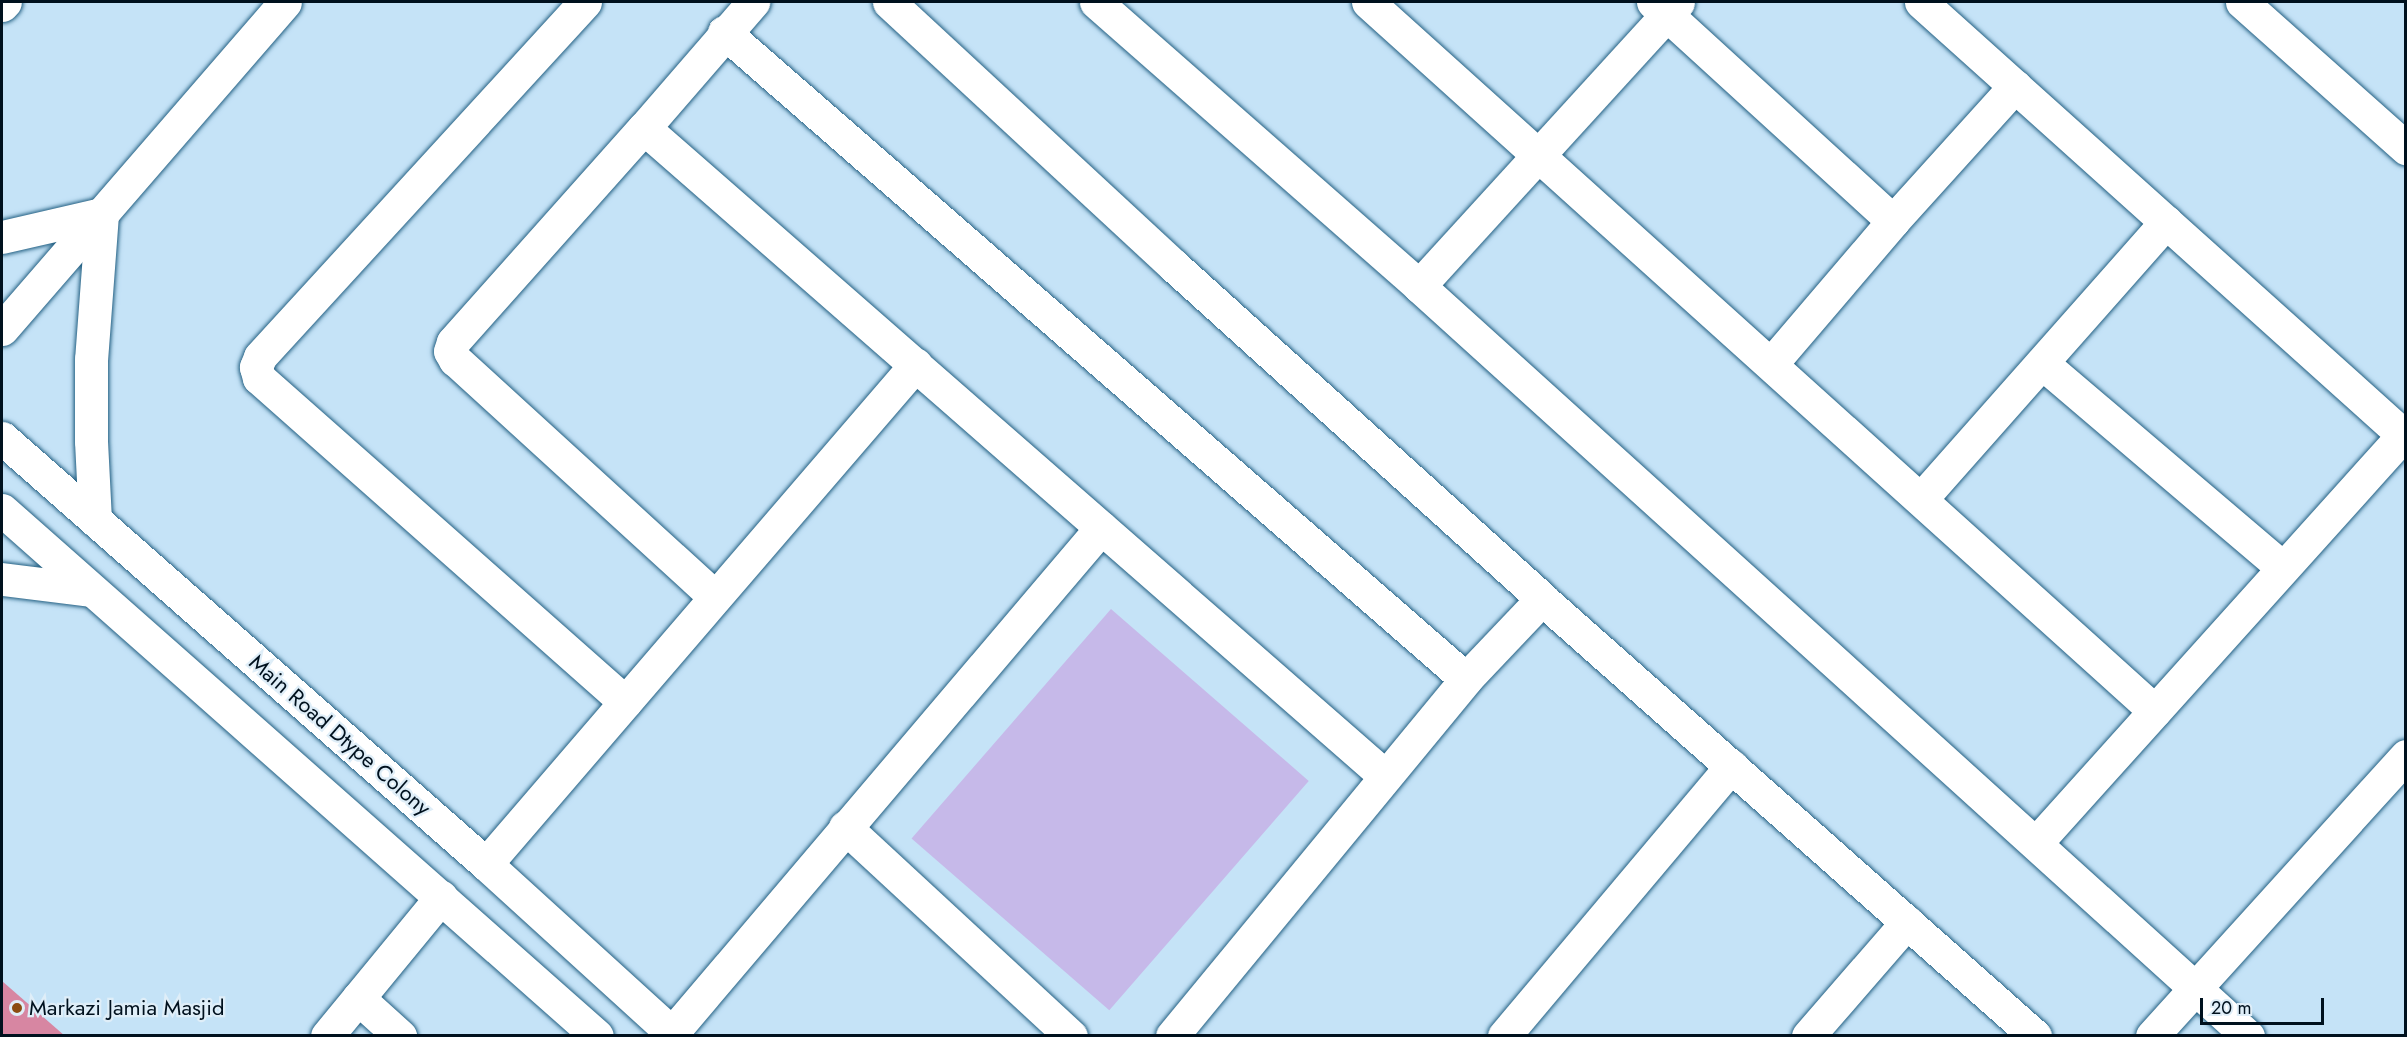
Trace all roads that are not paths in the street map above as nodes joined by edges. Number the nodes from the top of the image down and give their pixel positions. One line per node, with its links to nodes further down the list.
1 (5, 2): 10 (street)
2 (285, 2): 17 (street)
3 (585, 2): 38 (street)
4 (753, 2): 12 (street)
5 (889, 2): 36 (street)
6 (1096, 2): 21 (street)
7 (1368, 2): 16 (street)
8 (1921, 2): 13 (street)
9 (2242, 2): 15 (street)
10 (2, 5)
11 (1666, 6): 16 (street); 18 (street)
12 (724, 32): 14 (street); 37 (street)
13 (2014, 86): 18 (street); 19 (street)
14 (644, 128): 23 (street); 35 (street)
15 (2406, 148)
16 (1539, 154): 21 (street); 25 (street)
17 (102, 214): 20 (street); 22 (street); 30 (street)
18 (1893, 221): 25 (street)
19 (2166, 222): 24 (street); 26 (street)
20 (2, 237)
21 (1419, 286): 44 (street)
22 (2, 329)
23 (915, 363): 31 (street); 35 (street)
24 (2042, 363): 28 (street); 32 (street)
25 (1771, 364): 28 (street)
26 (2404, 433): 32 (street)
27 (2, 438): 30 (street, Main Road Dtype Colony)
28 (1921, 499): 39 (street)
29 (2, 510): 34 (street)
30 (95, 520): 45 (street, Main Road Dtype Colony)
31 (1101, 528): 42 (street); 43 (street)
32 (2283, 568): 39 (street)
33 (2, 579): 34 (street)
34 (90, 590): 46 (street)
35 (715, 597): 38 (street)
36 (1542, 599): 37 (street); 41 (street)
37 (1467, 680): 42 (street)
38 (625, 702): 45 (street)
39 (2155, 711): 44 (street)
40 (2406, 756): 48 (street)
41 (1731, 766): 47 (street); 56 (street)
42 (1385, 776): 55 (street)
43 (845, 827): 50 (street); 54 (street)
44 (2036, 843): 48 (street)
45 (486, 864): 50 (street, Main Road Dtype Colony)
46 (441, 897): 49 (street); 53 (street)
47 (1907, 922): 57 (street); 58 (street)
48 (2195, 988): 59 (street); 60 (street)
49 (358, 998): 51 (street); 52 (street)
50 (673, 1034)
51 (327, 1035)
52 (400, 1035)
53 (597, 1035)
54 (1071, 1035)
55 (1172, 1035)
56 (1504, 1035)
57 (1808, 1035)
58 (2035, 1035)
59 (2152, 1035)
60 (2248, 1035)

